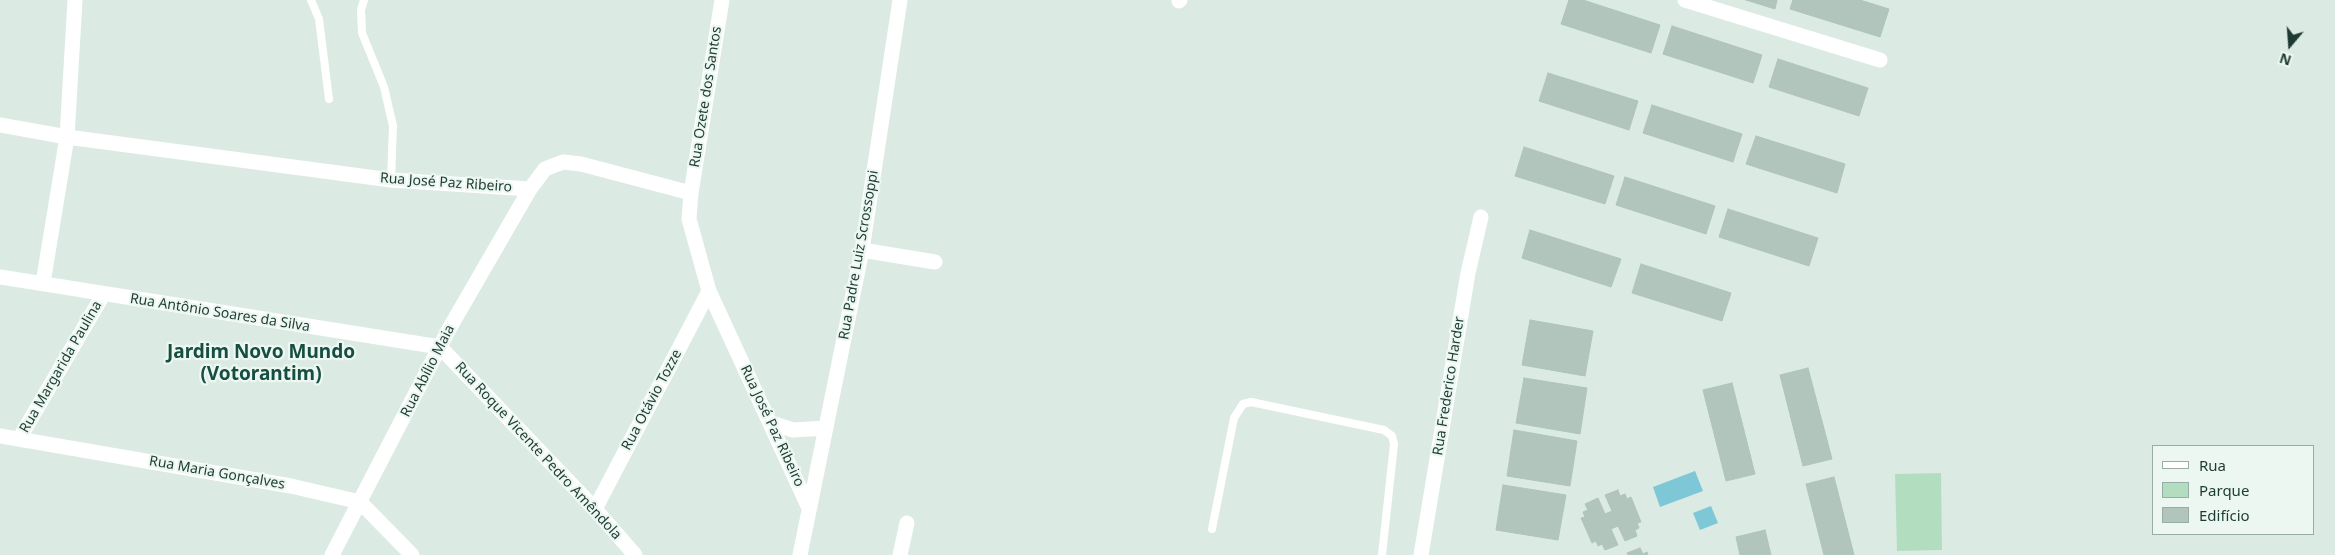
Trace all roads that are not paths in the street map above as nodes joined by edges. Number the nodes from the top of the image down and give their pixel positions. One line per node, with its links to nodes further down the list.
1 (75, 0): 10 (street)
2 (311, 0): 8 (lane)
3 (364, 0): 11 (lane)
4 (722, 0): 13 (street, Rua Ozete dos Santos)
5 (900, 0): 15 (street, Rua Padre Luiz Scrossoppi)
6 (1685, 0): 7 (street)
7 (1880, 60)
8 (329, 99)
9 (0, 125): 10 (street, Rua José Paz Ribeiro)
10 (67, 137): 11 (street, Rua José Paz Ribeiro); 18 (street)
11 (391, 180): 12 (street, Rua José Paz Ribeiro)
12 (530, 189): 13 (street, Rua José Paz Ribeiro); 21 (street, Rua Abílio Maia)
13 (691, 194): 19 (street, Rua José Paz Ribeiro)
14 (1481, 217): 37 (street, Rua Frederico Harder)
15 (862, 250): 16 (street); 23 (street, Rua Padre Luiz Scrossoppi)
16 (936, 262)
17 (0, 278): 18 (street, Rua Antônio Soares da Silva)
18 (43, 283): 20 (street, Rua Antônio Soares da Silva)
19 (709, 291): 22 (street, Rua José Paz Ribeiro); 28 (street, Rua Otávio Tozze)
20 (103, 294): 21 (street, Rua Antônio Soares da Silva); 25 (street, Rua Margarida Paulina)
21 (440, 347): 26 (street, Rua Abílio Maia); 28 (street, Rua Roque Vicente Pedro Amêndola)
22 (771, 423): 23 (street); 27 (street, Rua José Paz Ribeiro)
23 (826, 428): 27 (street, Rua Padre Luiz Scrossoppi)
24 (0, 436): 25 (street, Rua Maria Gonçalves)
25 (19, 439): 26 (street, Rua Maria Gonçalves)
26 (360, 502): 31 (street, Rua Abílio Maia); 32 (street)
27 (809, 508): 34 (street, Rua Padre Luiz Scrossoppi)
28 (595, 509): 33 (street, Rua Roque Vicente Pedro Amêndola)
29 (907, 522): 35 (street)
30 (1212, 529): 36 (lane)
31 (332, 555)
32 (412, 555)
33 (635, 555)
34 (800, 555)
35 (900, 555)
36 (1382, 555)
37 (1421, 555)

